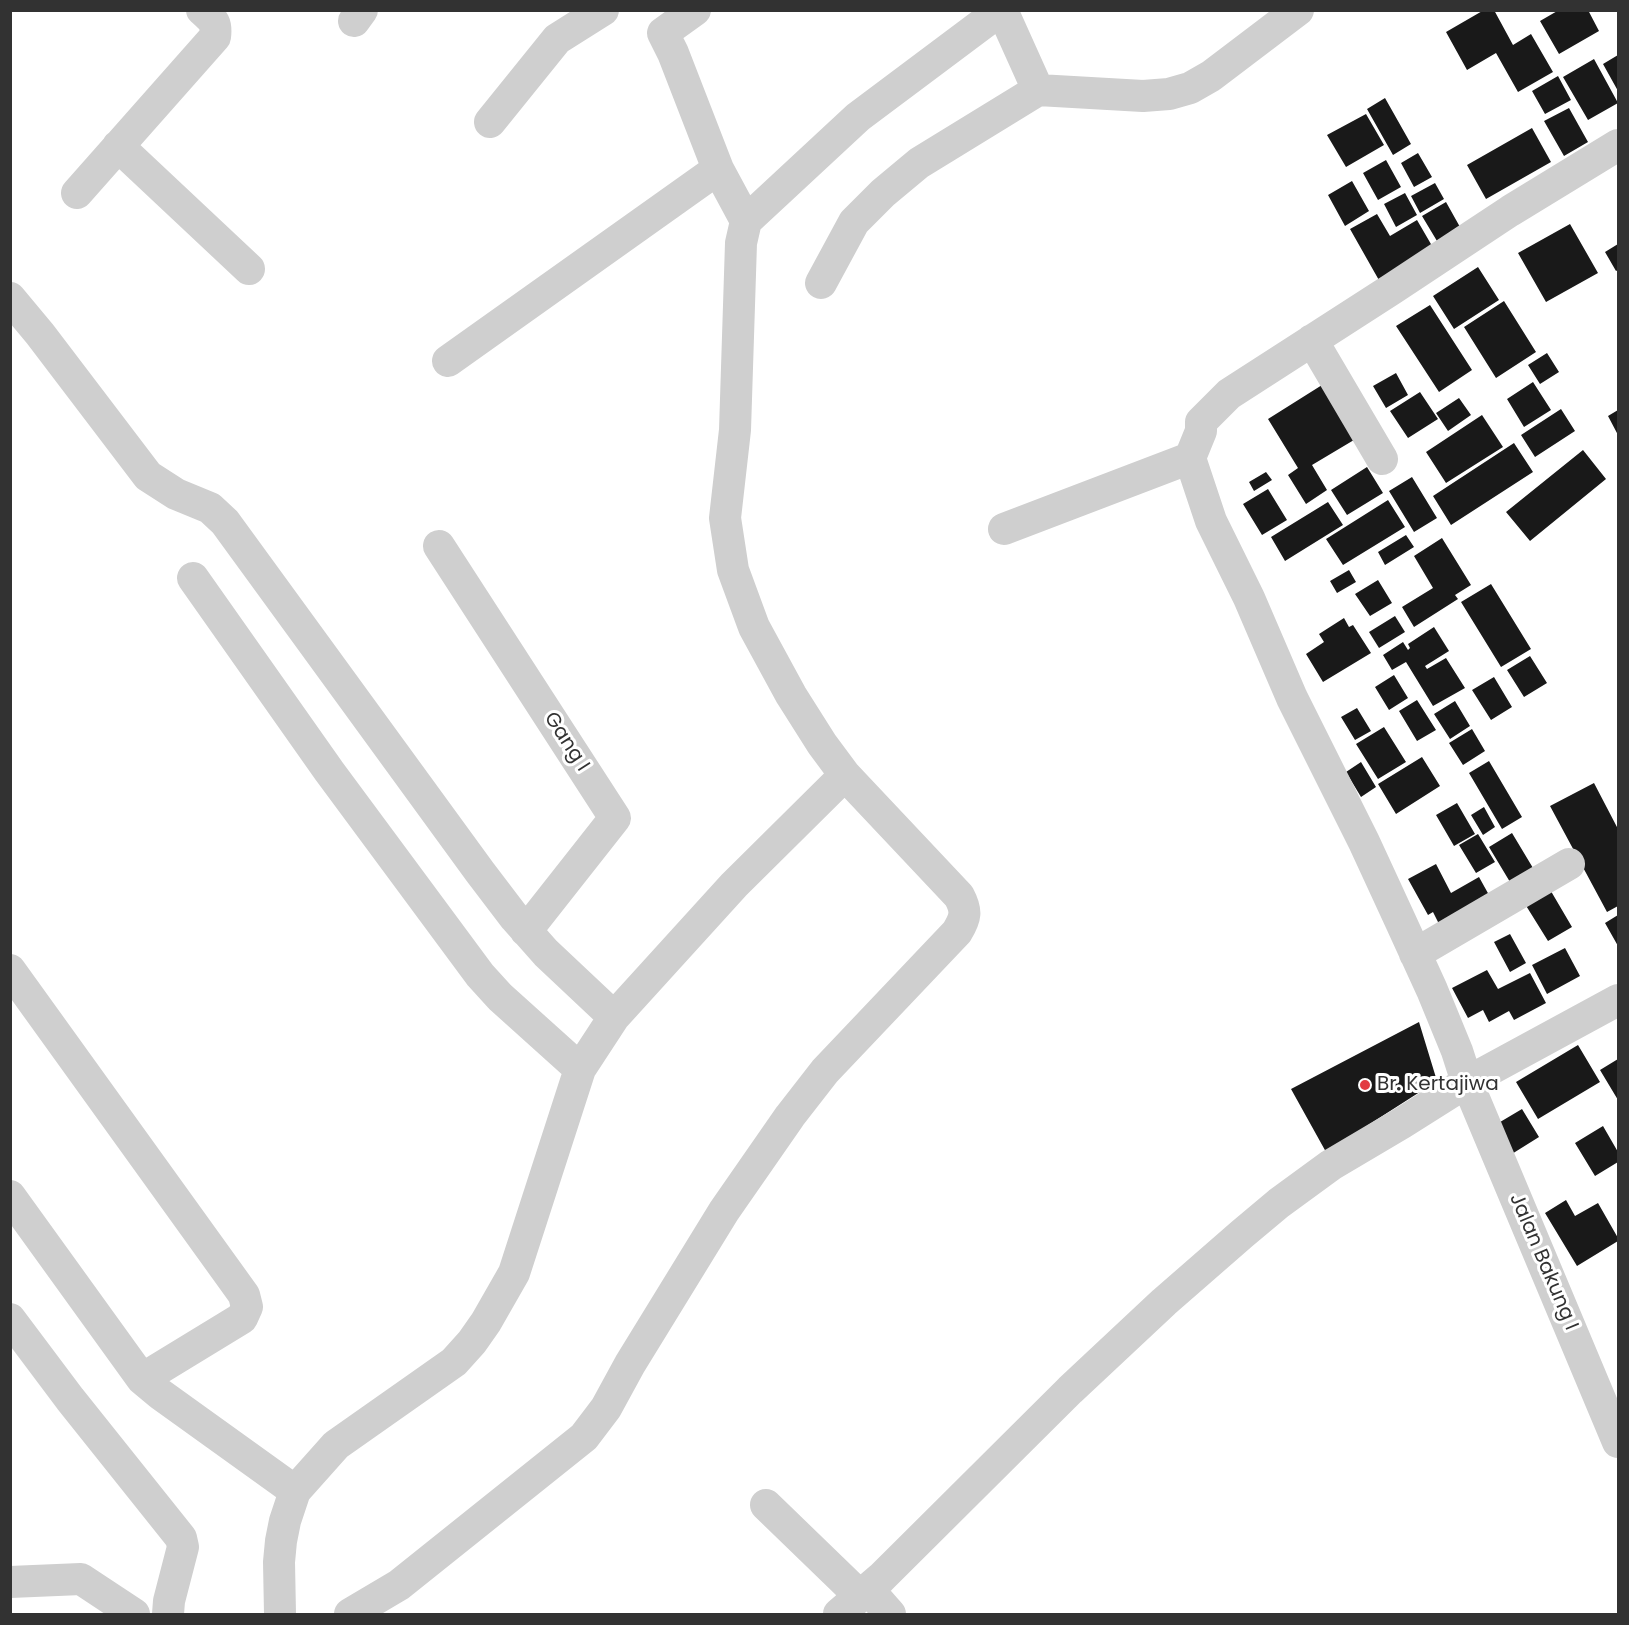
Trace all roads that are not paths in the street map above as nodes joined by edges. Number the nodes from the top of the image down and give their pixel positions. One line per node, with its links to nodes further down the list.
1 (202, 10): 10 (street)
2 (603, 10): 8 (street)
3 (695, 10): 6 (street)
4 (1002, 10): 7 (street); 13 (street)
5 (1298, 10): 7 (street)
6 (656, 22): 11 (street)
7 (1038, 90): 15 (street)
8 (490, 122)
9 (1618, 145): 17 (street)
10 (118, 146): 12 (street); 14 (street)
11 (718, 169): 13 (street); 18 (street)
12 (77, 193)
13 (746, 220): 24 (street)
14 (249, 269)
15 (821, 283)
16 (10, 298): 26 (street)
17 (1312, 340): 19 (street); 20 (street)
18 (448, 361)
19 (1190, 458): 21 (street); 27 (street, Jalan Bakung I)
20 (1382, 459)
21 (1004, 528)
22 (439, 546): 26 (street, Gang I)
23 (193, 579): 31 (street)
24 (845, 775): 30 (street); 44 (street)
25 (1569, 864): 27 (street)
26 (526, 931): 30 (street)
27 (1415, 954): 32 (street, Jalan Bakung I)
28 (10, 970): 35 (street)
29 (1618, 1000): 32 (street)
30 (614, 1017): 31 (street)
31 (580, 1069): 37 (street)
32 (1467, 1082): 36 (street, Jalan Bakung I); 40 (street)
33 (10, 1196): 35 (street)
34 (10, 1319): 42 (street)
35 (142, 1379): 37 (street)
36 (1618, 1442)
37 (295, 1491): 43 (street)
38 (766, 1505): 40 (street)
39 (10, 1582): 41 (street)
40 (856, 1600): 45 (street)
41 (134, 1614)
42 (168, 1614)
43 (280, 1614)
44 (350, 1614)
45 (890, 1614)

